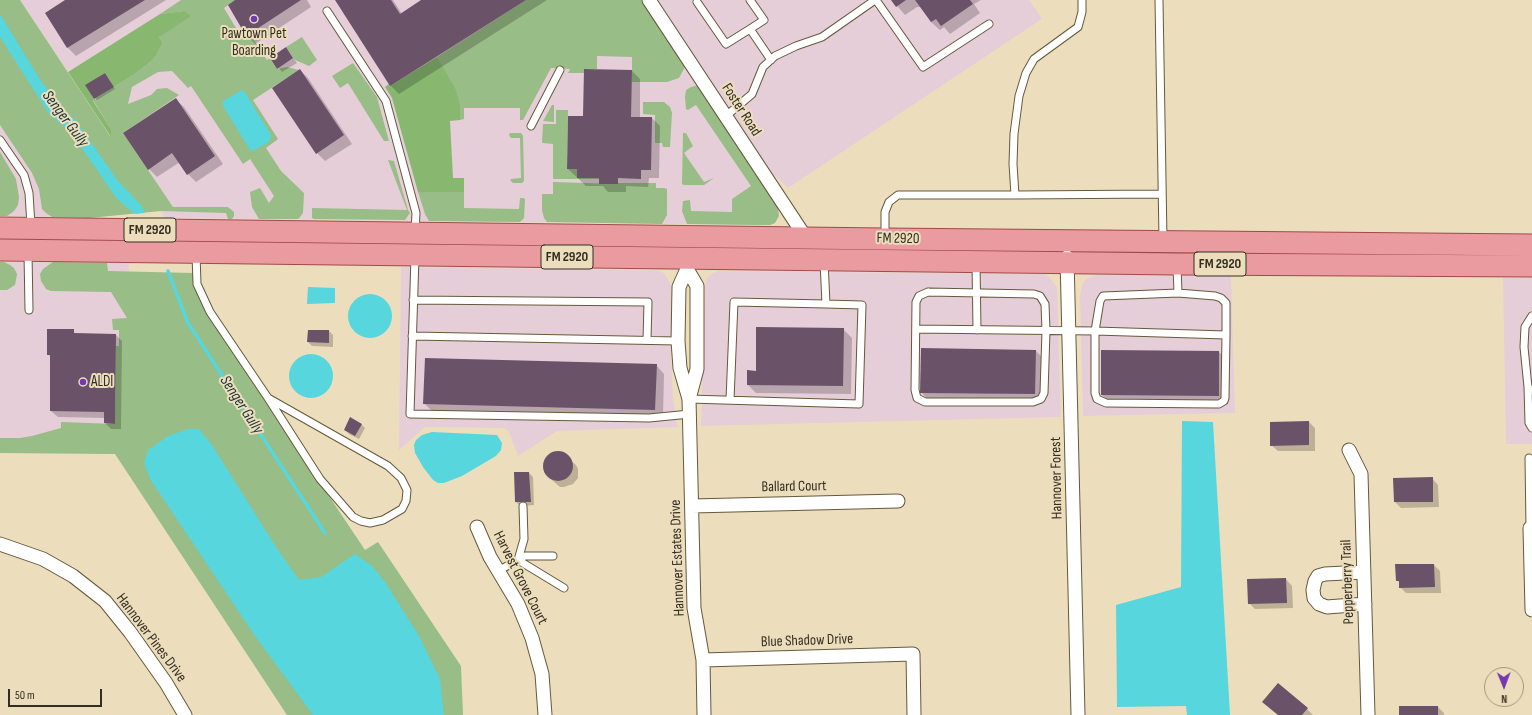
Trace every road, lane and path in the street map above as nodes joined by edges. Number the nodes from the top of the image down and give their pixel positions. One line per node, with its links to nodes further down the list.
1 (649, 0): 12 (street, Foster Road)
2 (750, 0): 9 (lane)
3 (876, 0): 8 (lane); 10 (lane)
4 (1082, 0): 16 (lane)
5 (1159, 0): 15 (lane)
6 (697, 2): 9 (lane)
7 (327, 11): 19 (lane)
8 (989, 24)
9 (750, 29): 10 (lane)
10 (771, 60): 12 (lane)
11 (560, 70): 13 (lane)
12 (726, 116): 20 (street, Foster Road)
13 (531, 126)
14 (1, 144): 18 (lane)
15 (1162, 194): 16 (lane); 23 (lane)
16 (1015, 195): 21 (lane)
17 (0, 228): 18 (main road, FM 2920 / FM 2920)
18 (32, 228): 19 (main road, FM 2920 / FM 2920)
19 (415, 233): 20 (main road, FM 2920 / FM 2920)
20 (806, 238): 21 (main road, FM 2920 / FM 2920)
21 (885, 239): 22 (main road, FM 2920 / FM 2920)
22 (1067, 241): 23 (main road, FM 2920 / FM 2920); 31 (street, Hannover Forest)
23 (1163, 241): 24 (main road, FM 2920 / FM 2920)
24 (1532, 245)
25 (0, 250): 26 (main road, FM 2920 / FM 2920)
26 (28, 251): 27 (main road, FM 2920 / FM 2920); 39 (lane)
27 (196, 252): 28 (main road, FM 2920 / FM 2920); 51 (lane)
28 (415, 255): 32 (main road, FM 2920 / FM 2920); 37 (lane)
29 (824, 260): 30 (main road, FM 2920 / FM 2920); 32 (main road, FM 2920 / FM 2920); 38 (lane)
30 (976, 261): 31 (main road, FM 2920 / FM 2920); 35 (lane)
31 (1068, 262): 33 (main road, FM 2920 / FM 2920); 44 (street, Hannover Forest)
32 (686, 264): 49 (street, Hannover Estates Drive); 52 (street, Hannover Estates Drive)
33 (1177, 264): 34 (main road, FM 2920 / FM 2920); 36 (lane)
34 (1532, 266)
35 (978, 293): 41 (lane); 42 (lane); 43 (lane)
36 (1178, 294): 45 (lane); 46 (lane)
37 (413, 300): 47 (lane); 48 (lane)
38 (826, 304): 53 (lane); 53 (lane)
39 (29, 310)
40 (1532, 316): 50 (lane)
41 (916, 329): 42 (lane); 43 (lane)
42 (977, 330): 43 (lane)
43 (1046, 331): 44 (lane)
44 (1069, 331): 45 (lane); 76 (street, Hannover Forest)
45 (1095, 331): 46 (lane); 46 (lane)
46 (1226, 335)
47 (412, 336): 48 (lane); 54 (lane)
48 (647, 340): 49 (lane)
49 (678, 341): 52 (street, Hannover Estates Drive)
50 (1530, 389): 55 (lane)
51 (268, 398): 51 (lane)
52 (689, 398): 53 (lane); 54 (street, Hannover Estates Drive)
53 (730, 400)
54 (690, 414): 60 (street, Hannover Estates Drive)
55 (1532, 428)
56 (1349, 450): 67 (street, Pepperberry Trail)
57 (1529, 458): 62 (lane)
58 (898, 501): 60 (street, Ballard Court)
59 (523, 506): 65 (lane)
60 (692, 506): 71 (street, Hannover Estates Drive)
61 (476, 527): 66 (street, Harvest Grove Court)
62 (1531, 528): 70 (street)
63 (0, 544): 72 (street, Hannover Pines Drive)
64 (553, 556): 65 (lane)
65 (518, 560): 66 (lane); 68 (lane)
66 (498, 571): 73 (street, Harvest Grove Court)
67 (1364, 572): 69 (street, Pepperberry Trail); 69 (street)
68 (564, 588)
69 (1365, 604): 77 (street, Pepperberry Trail)
70 (1532, 610)
71 (702, 660): 74 (street, Hannover Estates Drive); 75 (street, Blue Shadow Drive)
72 (185, 715)
73 (545, 715)
74 (704, 715)
75 (914, 715)
76 (1078, 715)
77 (1368, 715)

